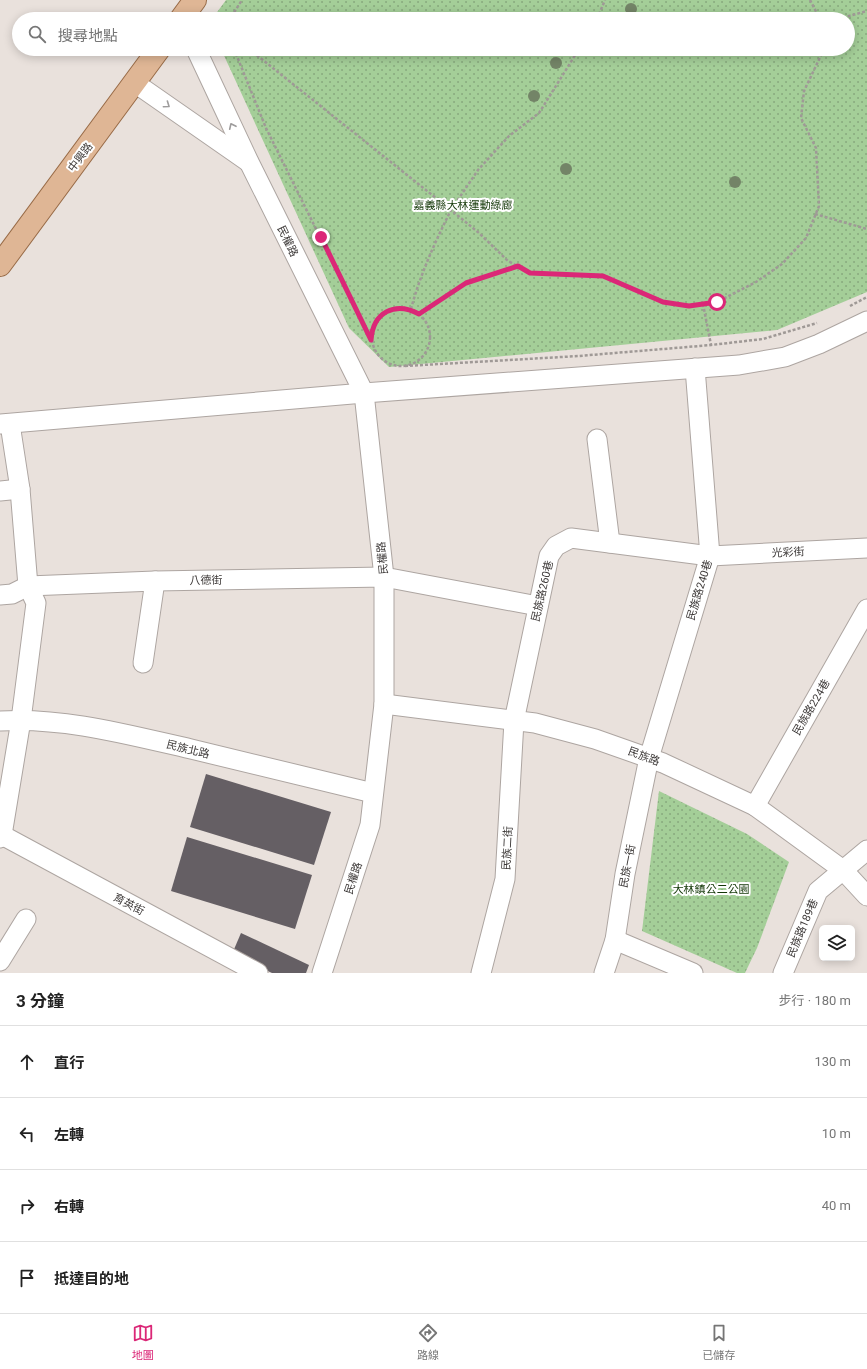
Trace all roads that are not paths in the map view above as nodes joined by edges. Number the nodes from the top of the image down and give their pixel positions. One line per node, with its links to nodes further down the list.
1 (194, 0): 2 (main road)
2 (186, 12)
3 (154, 56): 5 (main road, 中興路)
4 (199, 56): 6 (street, 民權路, one-way to 4)
5 (135, 83): 6 (street, 民權路, one-way to 6); 7 (main road, 中興路)
6 (249, 162): 10 (street, 民權路)
7 (0, 265)
8 (866, 326): 9 (street)
9 (695, 368): 10 (street); 17 (street, 民族路240巷)
10 (364, 393): 11 (street); 18 (street, 民權路)
11 (5, 424): 13 (street)
12 (597, 439): 15 (street)
13 (20, 489): 14 (street); 20 (street)
14 (0, 491)
15 (610, 543): 17 (street, 民族路260巷); 22 (street, 民族路260巷)
16 (867, 548): 17 (street, 光彩街)
17 (710, 556): 29 (street, 民族路240巷)
18 (384, 577): 19 (street, 八德街); 22 (street, 八德街); 25 (street, 民權路)
19 (155, 581): 20 (street, 八德街); 24 (street)
20 (28, 586): 21 (street); 26 (street)
21 (0, 595)
22 (538, 606): 28 (street, 民族路260巷)
23 (867, 609): 31 (street, 民族路224巷)
24 (143, 663)
25 (384, 704): 28 (street, 民族路); 30 (street, 民權路)
26 (21, 720): 27 (street, 民族北路); 30 (street, 民族北路); 32 (street)
27 (0, 721)
28 (514, 721): 29 (street, 民族路); 41 (street, 民族二街)
29 (648, 758): 31 (street, 民族路); 37 (street, 民族一街)
30 (373, 793): 40 (street, 民權路)
31 (755, 806): 34 (street, 民族路)
32 (1, 836): 39 (street, 育英街)
33 (867, 850): 34 (street, 民族路189巷)
34 (843, 870): 35 (street, 民族路); 44 (street, 民族路189巷)
35 (867, 896)
36 (26, 920): 38 (street)
37 (615, 940): 42 (street, 民族一街); 43 (street)
38 (0, 961)
39 (258, 973)
40 (322, 973)
41 (481, 973)
42 (604, 973)
43 (693, 973)
44 (784, 973)

